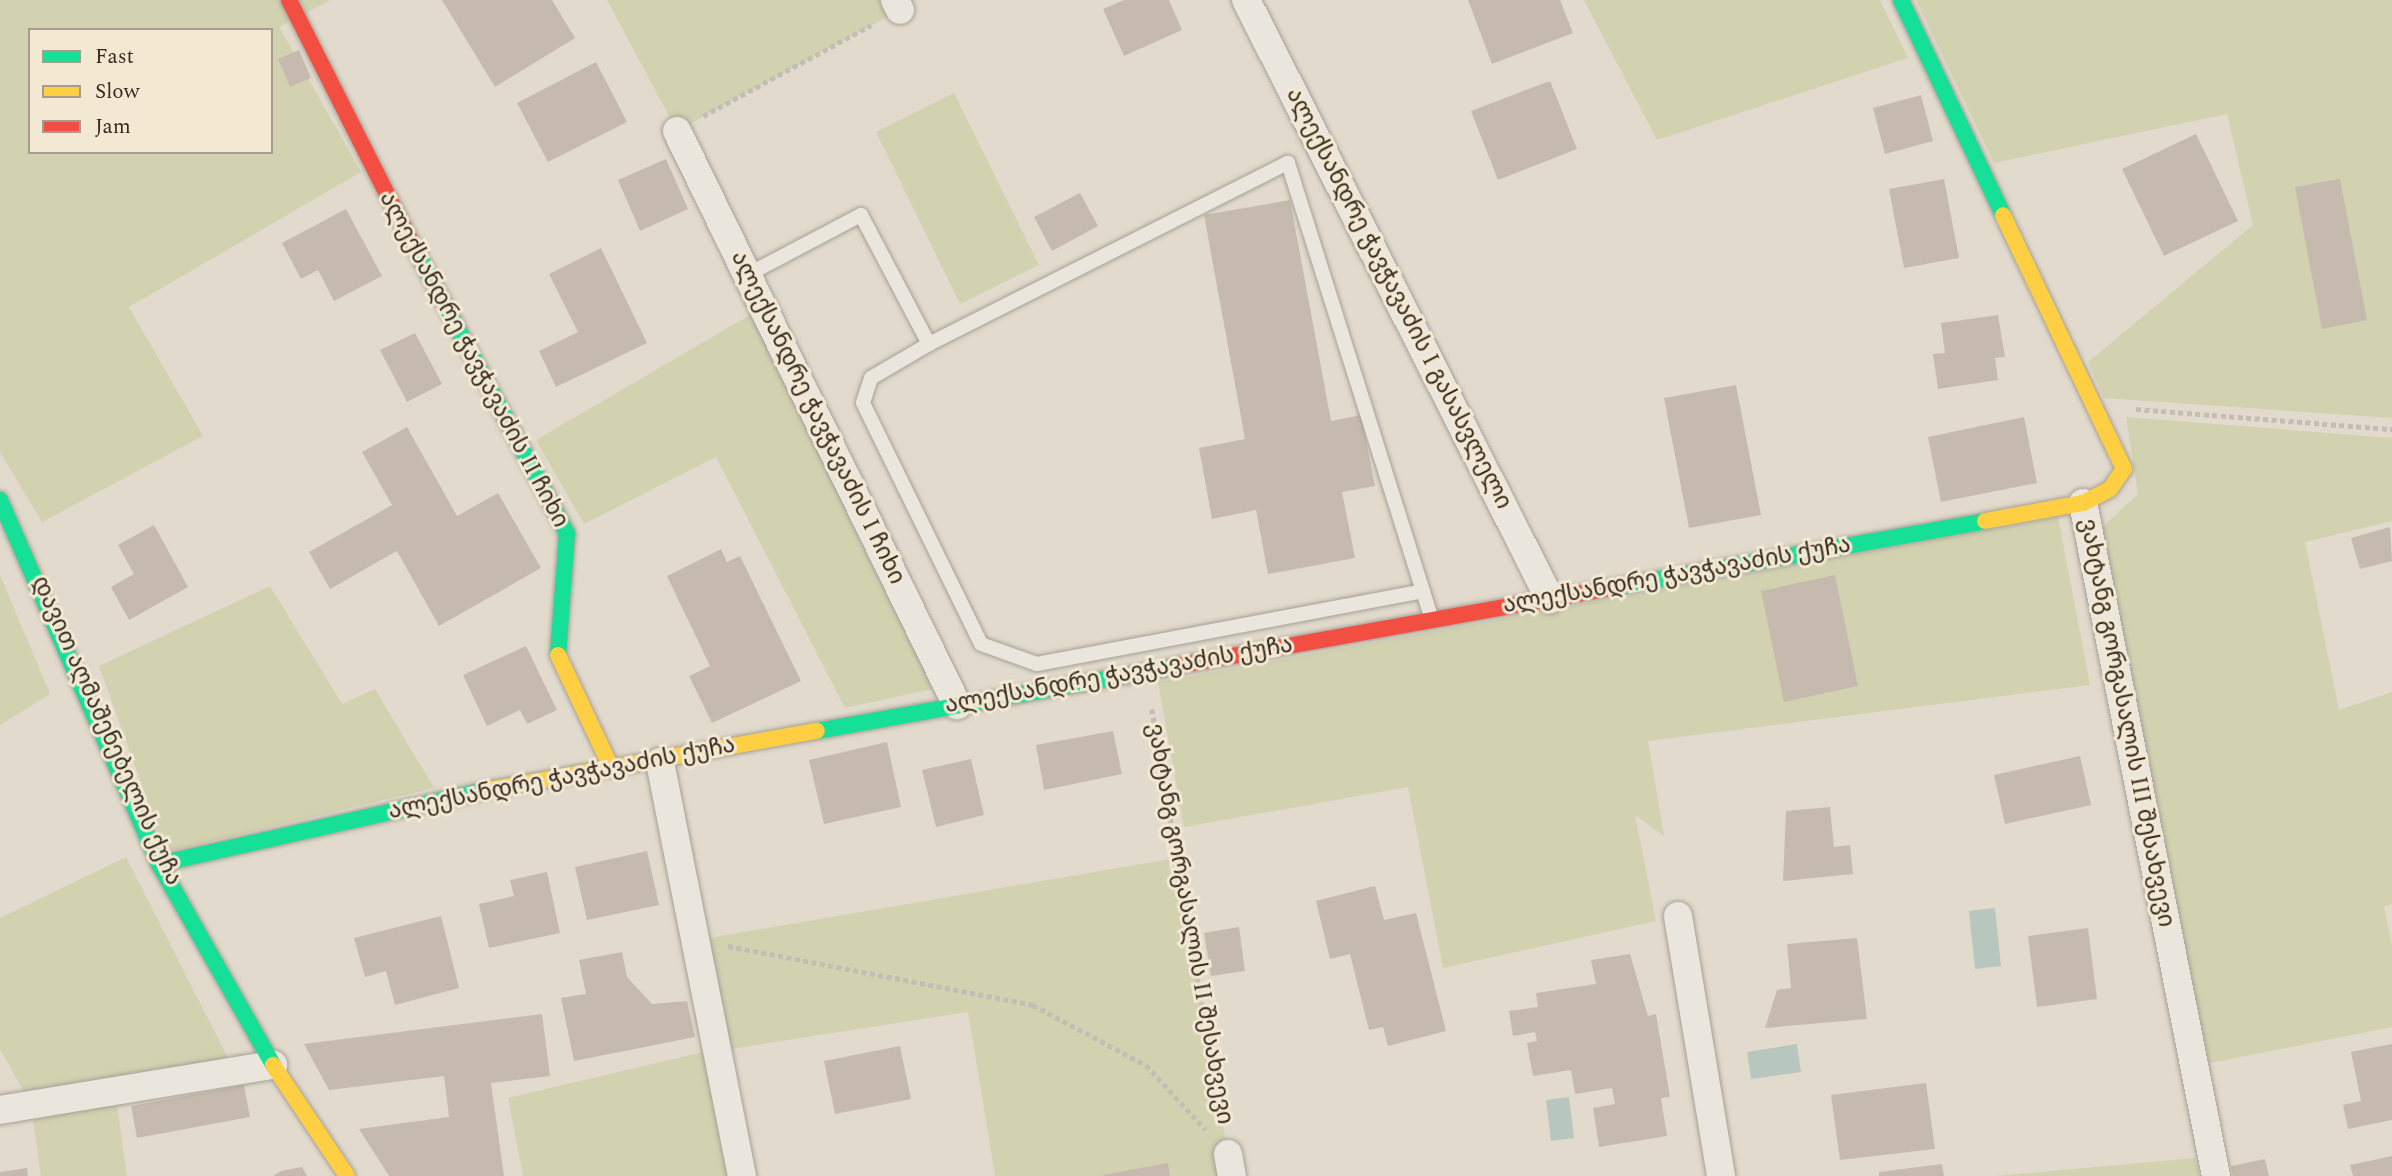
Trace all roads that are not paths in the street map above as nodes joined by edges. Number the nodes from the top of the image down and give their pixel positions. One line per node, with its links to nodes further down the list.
1 (289, 0): 14 (street, ალექსანდრე ჭავჭავაძის II ჩიხი)
2 (1246, 0): 10 (street, ალექსანდრე ჭავჭავაძის I გასასვლელი)
3 (1900, 0): 8 (street, ვახტანგ გორგასალის III შესახვევი)
4 (677, 131): 5 (street, ალექსანდრე ჭავჭავაძის I ჩიხი)
5 (747, 275): 6 (lane); 12 (street, ალექსანდრე ჭავჭავაძის I ჩიხი)
6 (929, 344): 9 (lane); 9 (lane)
7 (0, 500): 15 (street, დავით აღმაშენებელის ქუჩა)
8 (2082, 503): 10 (street, ალექსანდრე ჭავჭავაძის ქუჩა); 22 (street, ვახტანგ გორგასალის III შესახვევი)
9 (1423, 591): 11 (lane)
10 (1550, 599): 11 (street, ალექსანდრე ჭავჭავაძის ქუჩა)
11 (1432, 620): 12 (street, ალექსანდრე ჭავჭავაძის ქუჩა)
12 (957, 705): 13 (street, ალექსანდრე ჭავჭავაძის ქუჩა)
13 (660, 762): 14 (street, ალექსანდრე ჭავჭავაძის ქუჩა); 20 (street)
14 (612, 769): 15 (street, ალექსანდრე ჭავჭავაძის ქუჩა)
15 (159, 864): 17 (street, დავით აღმაშენებელის ქუჩა)
16 (1678, 916): 21 (street)
17 (273, 1065): 18 (street); 19 (street, დავით აღმაშენებელის ქუჩა)
18 (0, 1110)
19 (346, 1176)
20 (742, 1176)
21 (1721, 1176)
22 (2217, 1176)

